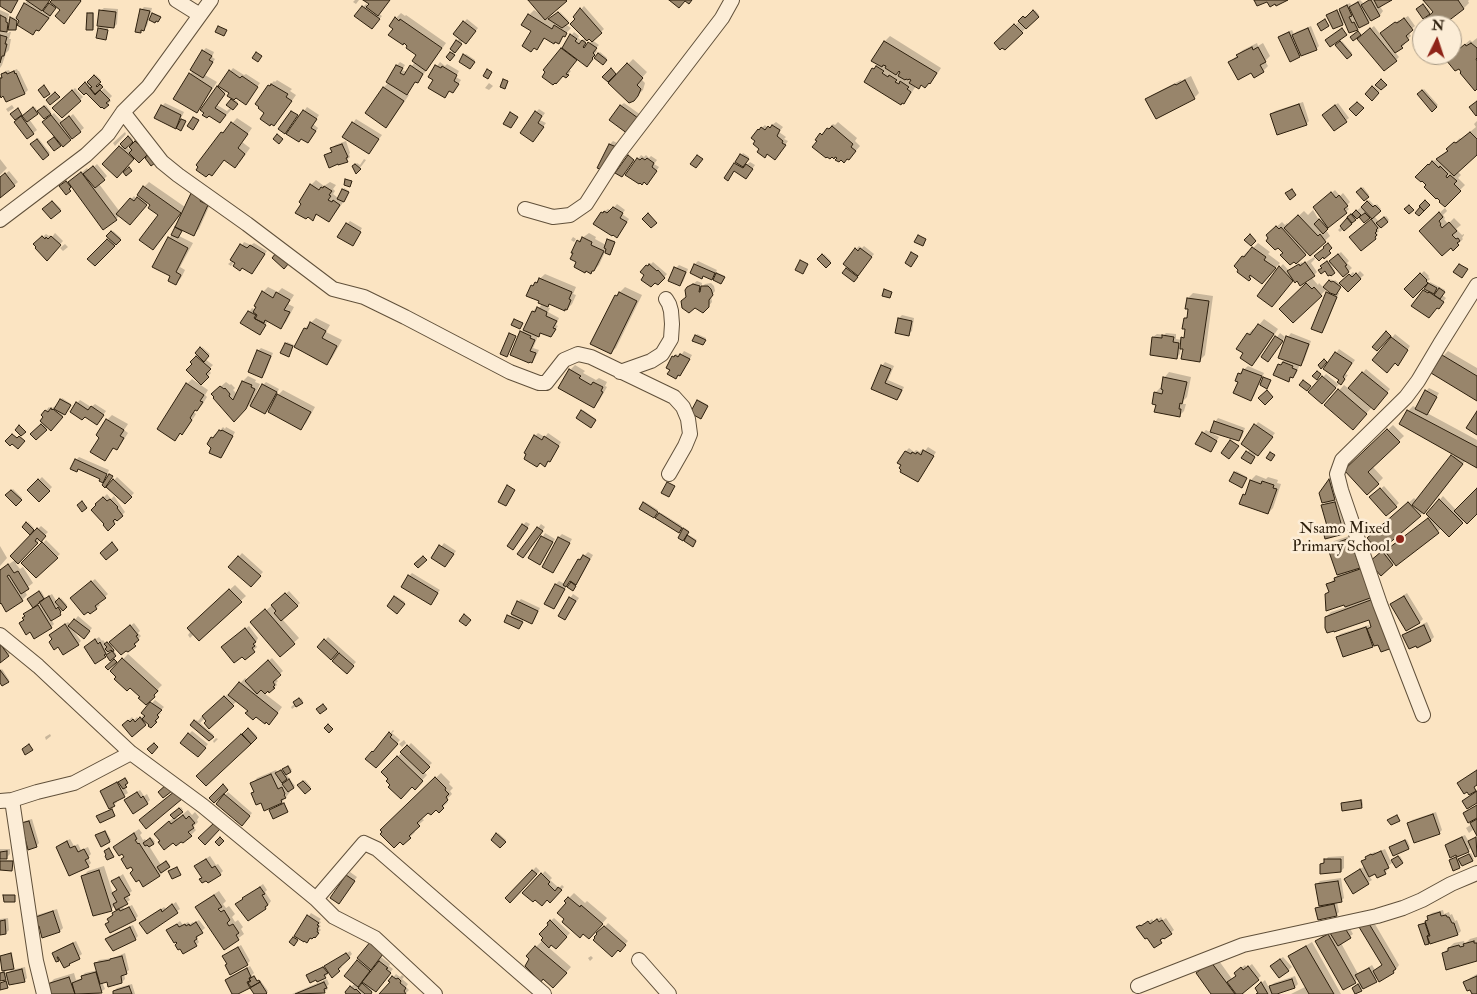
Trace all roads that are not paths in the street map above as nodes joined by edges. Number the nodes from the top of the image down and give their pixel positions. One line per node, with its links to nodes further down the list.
1 (176, 0): 4 (street)
2 (211, 0): 4 (street)
3 (732, 0): 6 (street)
4 (200, 16): 5 (street)
5 (123, 112): 7 (street); 10 (street)
6 (525, 209)
7 (0, 220)
8 (1477, 285): 13 (street)
9 (666, 299): 10 (street)
10 (620, 372): 11 (street)
11 (669, 474)
12 (0, 634): 14 (street)
13 (1423, 715)
14 (130, 753): 15 (street); 17 (street)
15 (6, 801): 20 (street)
16 (1477, 874): 19 (street)
17 (316, 899): 21 (street); 22 (street)
18 (639, 960): 23 (street)
19 (1138, 986)
20 (44, 994)
21 (435, 994)
22 (544, 994)
23 (669, 994)

